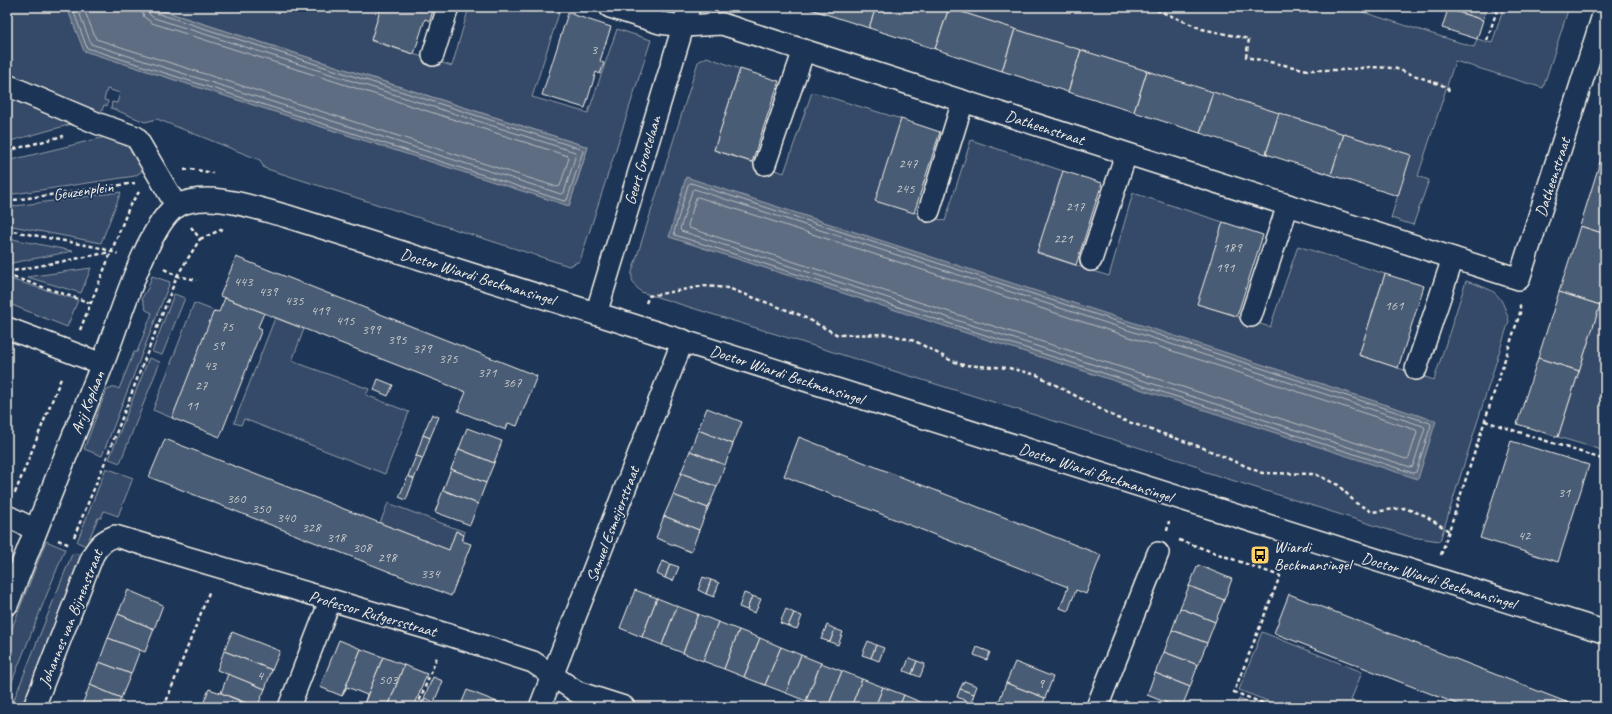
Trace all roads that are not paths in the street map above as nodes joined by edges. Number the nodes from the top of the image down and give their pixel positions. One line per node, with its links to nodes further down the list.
1 (448, 7): 6 (street)
2 (610, 7): 4 (street, Datheenstraat)
3 (1605, 9): 14 (street, Datheenstraat)
4 (686, 17): 5 (street, Datheenstraat); 16 (street, Geert Grootelaan)
5 (804, 50): 8 (street, Datheenstraat); 10 (street)
6 (433, 55)
7 (7, 85): 12 (street)
8 (963, 101): 9 (street, Datheenstraat); 13 (street)
9 (1126, 154): 11 (street, Datheenstraat); 15 (street)
10 (765, 164)
11 (1288, 205): 14 (street, Datheenstraat); 17 (street)
12 (177, 207): 16 (street, Doctor Wiardi Beckmansingel); 20 (street, Arij Koplaan)
13 (929, 211)
14 (1453, 258): 21 (street)
15 (1091, 260)
16 (596, 314): 19 (street, Doctor Wiardi Beckmansingel)
17 (1251, 316)
18 (7, 328): 20 (street)
19 (683, 340): 28 (street, Doctor Wiardi Beckmansingel); 29 (street, Samuel Esmeijerstraat)
20 (102, 364): 23 (street, Arij Koplaan)
21 (1416, 370)
22 (10, 507): 23 (street)
23 (36, 530): 27 (street, Arij Koplaan)
24 (115, 536): 26 (street, Professor Rutgersstraat); 30 (street, Johannes van Bijnenstraat)
25 (1158, 552): 34 (street)
26 (330, 601): 29 (street, Professor Rutgersstraat); 31 (street)
27 (7, 604)
28 (1605, 632)
29 (553, 675): 32 (street, Samuel Esmeijerstraat); 33 (street, Professor Rutgersstraat)
30 (34, 707)
31 (289, 707)
32 (540, 707)
33 (624, 707)
34 (1097, 707)

